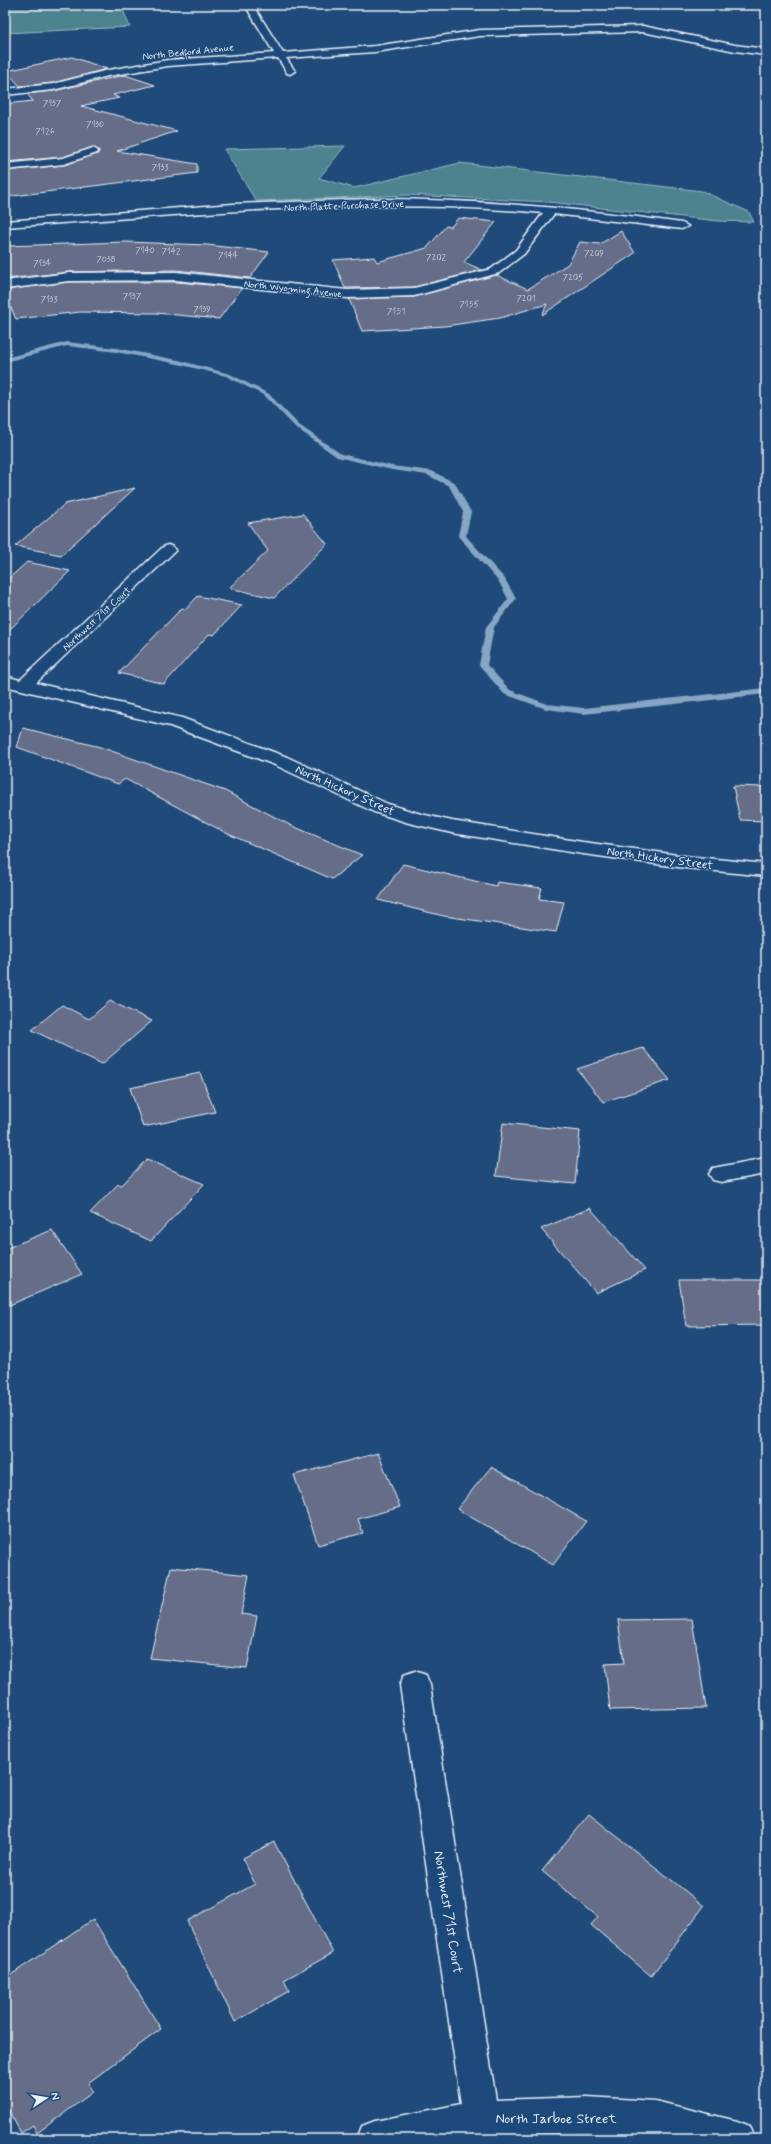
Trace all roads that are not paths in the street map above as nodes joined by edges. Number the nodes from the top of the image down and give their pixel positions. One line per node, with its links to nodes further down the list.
1 (249, 5): 3 (street)
2 (766, 52): 3 (street, North Bedford Avenue)
3 (280, 55): 4 (street); 5 (street, North Bedford Avenue)
4 (290, 72)
5 (5, 92)
6 (93, 151): 7 (street)
7 (5, 167)
8 (551, 210): 9 (street, North Platte Purchase Drive); 10 (street, North Platte Purchase Drive); 11 (street, North Wyoming Avenue)
9 (5, 224)
10 (682, 226)
11 (5, 285)
12 (168, 550): 14 (street, Northwest 71st Court)
13 (5, 681): 14 (street, North Hickory Street)
14 (23, 686): 15 (street, North Hickory Street)
15 (766, 870)
16 (766, 1166): 17 (street)
17 (721, 1174)
18 (415, 1685): 19 (street, Northwest 71st Court)
19 (482, 2129): 20 (street, North Jarboe Street); 21 (street, North Jarboe Street)
20 (375, 2139)
21 (737, 2139)

